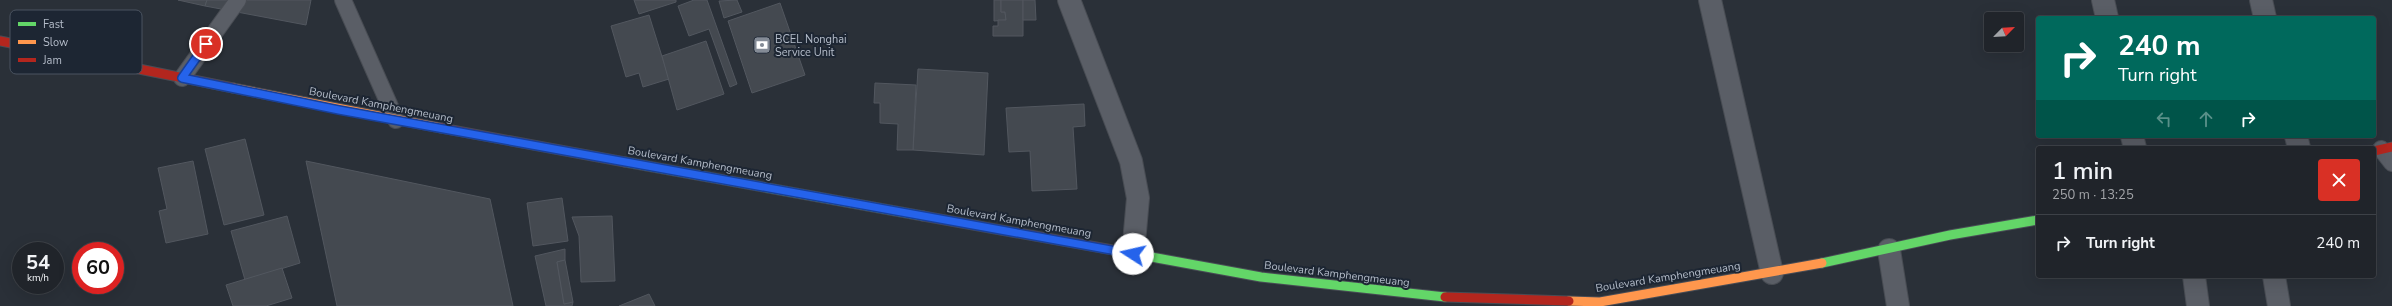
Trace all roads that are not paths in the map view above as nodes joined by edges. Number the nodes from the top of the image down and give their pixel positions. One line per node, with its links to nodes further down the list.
1 (238, 0): 12 (lane)
2 (343, 0): 13 (lane)
3 (1069, 0): 18 (street)
4 (1710, 0): 19 (street)
5 (2103, 0): 7 (street)
6 (2261, 0): 8 (street)
7 (2107, 16)
8 (2265, 16)
9 (0, 41): 10 (main road, Boulevard Kamphengmeuang)
10 (10, 43)
11 (142, 70): 12 (main road, Boulevard Kamphengmeuang)
12 (182, 78): 13 (main road, Boulevard Kamphengmeuang)
13 (396, 120): 18 (main road, Boulevard Kamphengmeuang)
14 (2382, 149): 15 (lane)
15 (2392, 163)
16 (2036, 220): 17 (main road, Boulevard Kamphengmeuang)
17 (1889, 250): 19 (main road, Boulevard Kamphengmeuang); 23 (street)
18 (1133, 254): 22 (main road, Boulevard Kamphengmeuang)
19 (1772, 273): 22 (main road, Boulevard Kamphengmeuang)
20 (2194, 278): 24 (street)
21 (2274, 278): 25 (street)
22 (1600, 304)
23 (1898, 306)
24 (2198, 306)
25 (2279, 306)

